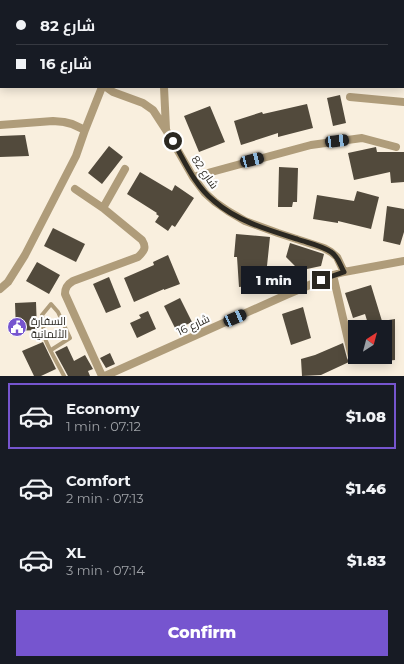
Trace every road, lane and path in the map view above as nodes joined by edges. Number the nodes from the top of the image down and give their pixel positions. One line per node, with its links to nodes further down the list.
1 (102, 88): 7 (street)
2 (107, 88): 8 (street, شارع 82)
3 (164, 88): 8 (street)
4 (350, 97): 5 (street)
5 (404, 102)
6 (0, 125): 7 (street)
7 (85, 130): 17 (street)
8 (166, 130): 11 (street, شارع 82)
9 (396, 147): 11 (street)
10 (125, 169): 13 (street)
11 (193, 177): 15 (street, شارع 82)
12 (75, 189): 13 (street)
13 (103, 208): 21 (street)
14 (404, 260): 15 (street, شارع 16)
15 (344, 272): 16 (street, شارع 16)
16 (333, 275): 18 (street); 22 (street, شارع 16)
17 (0, 289)
18 (348, 340)
19 (50, 350): 19 (lane); 20 (lane)
20 (64, 376)
21 (102, 376)
22 (105, 376)

